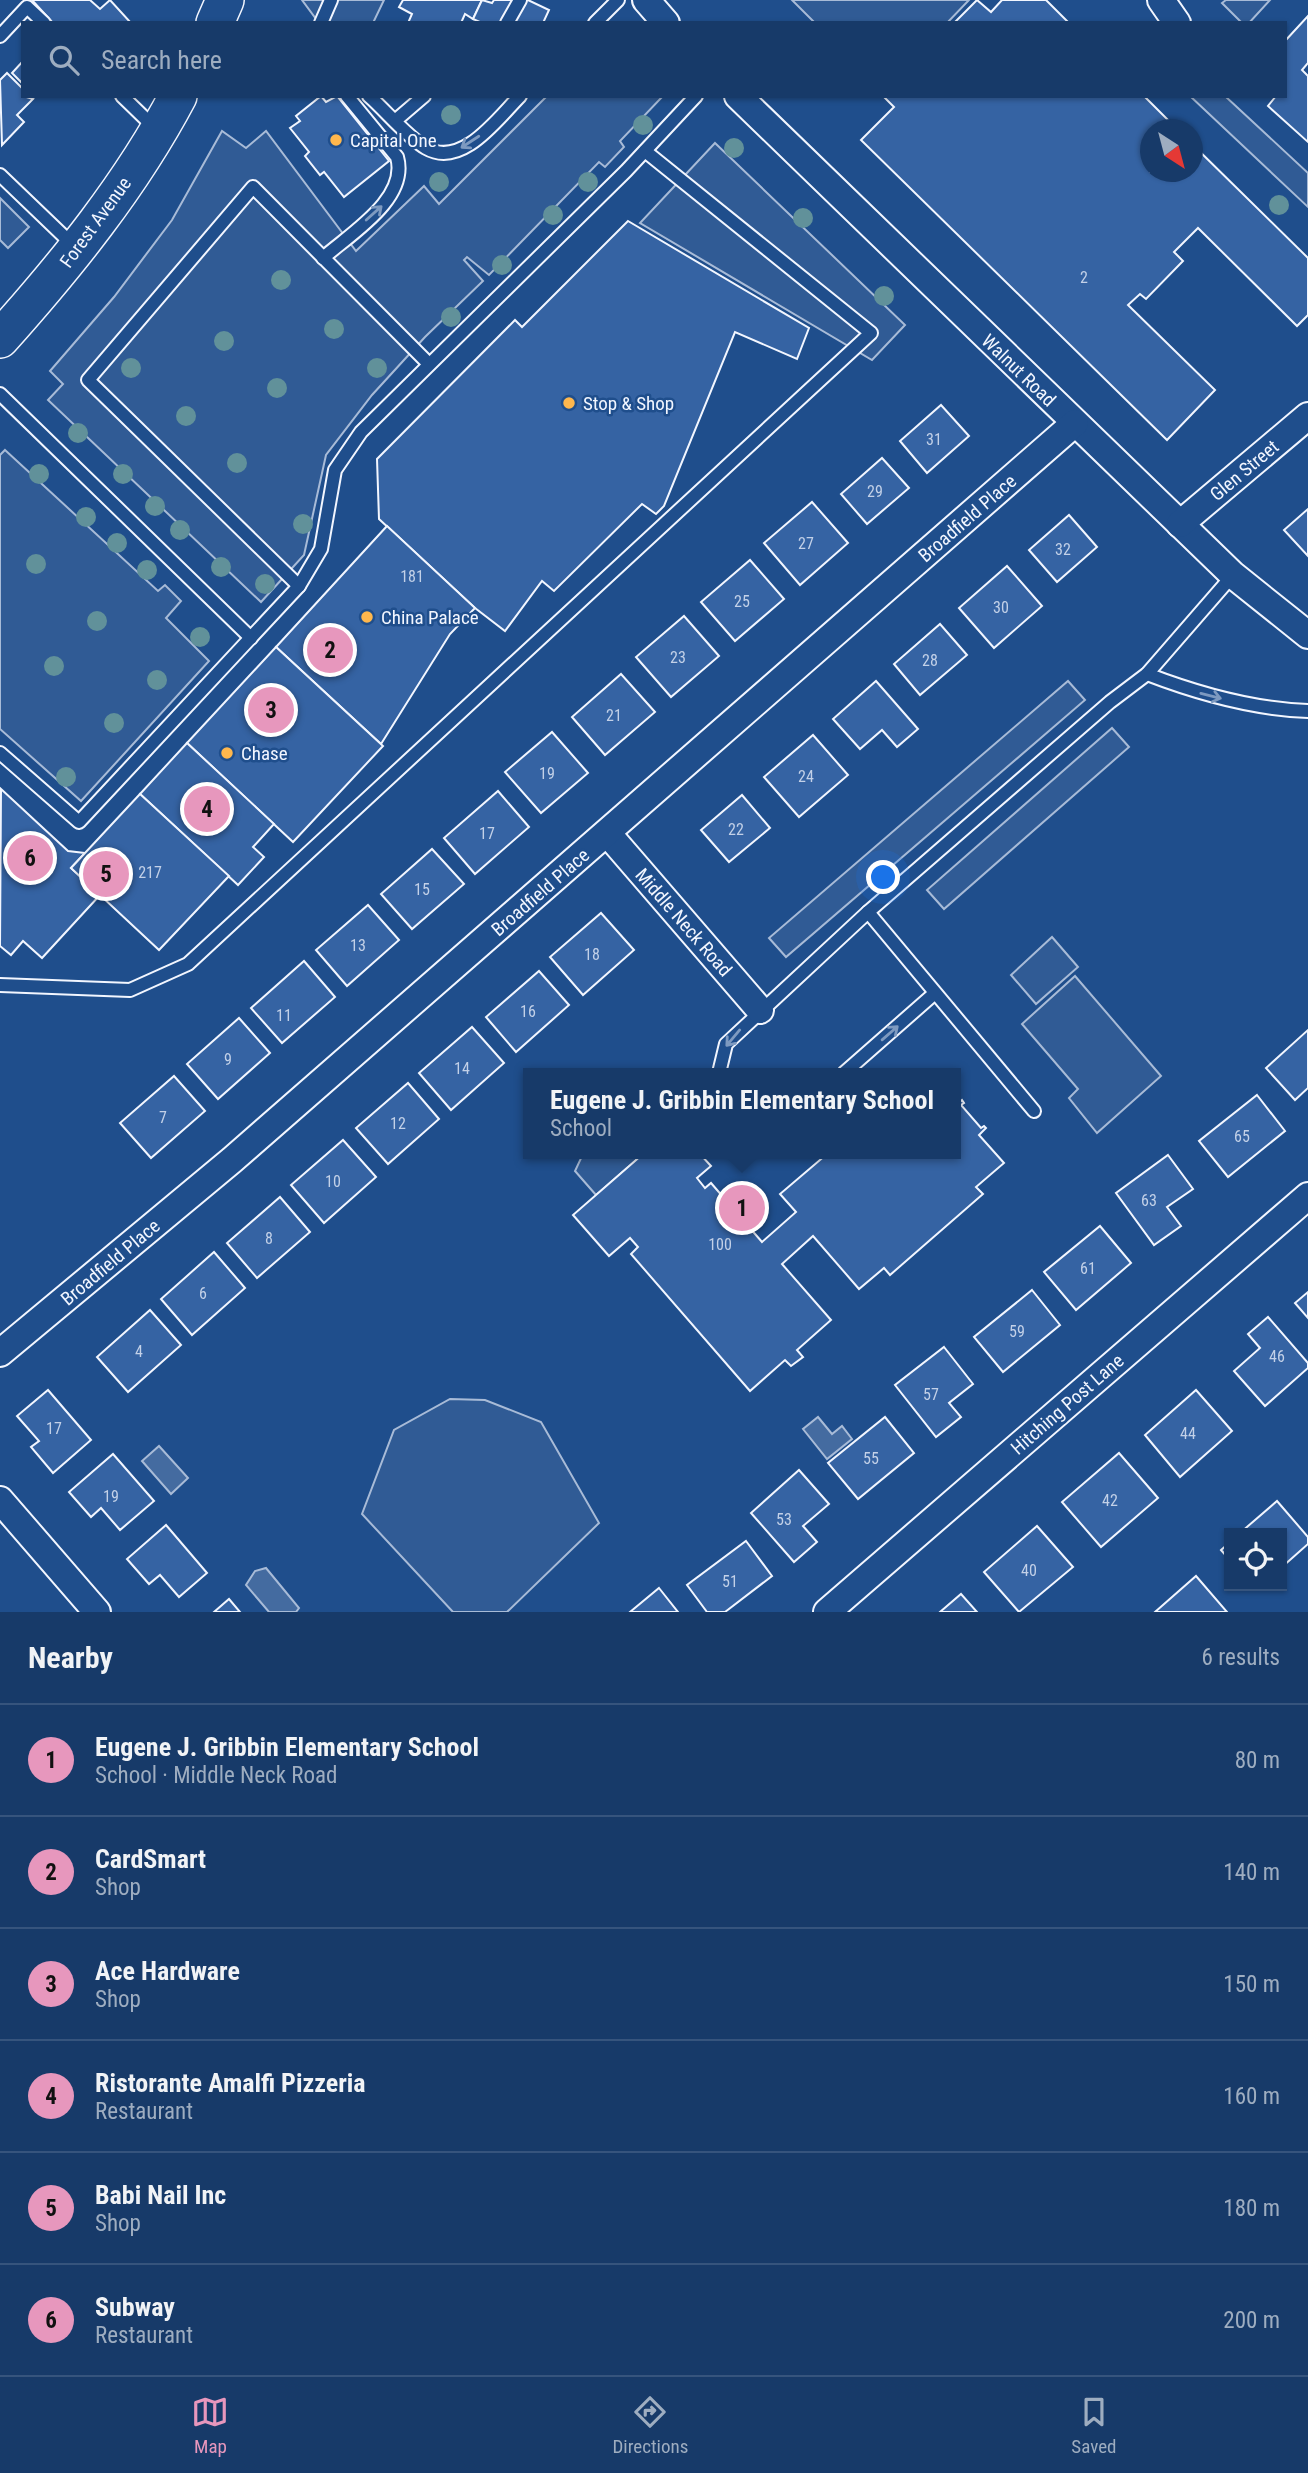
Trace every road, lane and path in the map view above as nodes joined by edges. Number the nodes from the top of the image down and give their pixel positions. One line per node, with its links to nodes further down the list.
1 (225, 0): 8 (main road)
2 (331, 0): 9 (lane)
3 (520, 0): 10 (lane)
4 (618, 0): 11 (lane)
5 (646, 0): 12 (street)
6 (1161, 0): 13 (street)
7 (42, 21): 14 (lane)
8 (216, 21)
9 (322, 21)
10 (508, 21)
11 (597, 21)
12 (664, 21)
13 (1176, 21)
14 (0, 36)
15 (124, 98): 24 (lane)
16 (177, 98): 24 (main road, Forest Avenue)
17 (349, 98): 28 (lane, one-way to 17)
18 (371, 98): 23 (lane)
19 (422, 98): 23 (lane)
20 (518, 98): 23 (lane, one-way to 23)
21 (694, 98): 25 (lane)
22 (740, 98): 33 (street, Walnut Road)
23 (396, 120)
24 (159, 132): 27 (main road, Forest Avenue)
25 (645, 151): 30 (lane); 44 (lane)
26 (0, 175): 27 (lane)
27 (78, 250): 29 (main road, Forest Avenue)
28 (323, 258): 30 (lane); 36 (lane)
29 (2, 333)
30 (429, 364): 36 (lane)
31 (0, 394): 38 (lane)
32 (1308, 416): 34 (street, Glen Street)
33 (1075, 423): 34 (street, Walnut Road); 42 (street, Broadfield Place)
34 (1180, 524): 35 (street, Walnut Road)
35 (1233, 575): 37 (street, Walnut Road); 39 (lane)
36 (299, 586): 38 (lane)
37 (1308, 635)
38 (250, 638): 41 (lane)
39 (1147, 674): 40 (lane, one-way to 40); 43 (lane)
40 (1308, 711)
41 (0, 753)
42 (608, 834): 46 (street, Middle Neck Road); 51 (street, Broadfield Place)
43 (868, 912): 45 (lane); 46 (lane)
44 (0, 985)
45 (935, 993): 48 (lane, one-way to 45); 49 (lane)
46 (760, 1010): 47 (lane, one-way to 47)
47 (720, 1068)
48 (850, 1068)
49 (1034, 1111)
50 (1308, 1195): 54 (street, Hitching Post Lane)
51 (0, 1353)
52 (0, 1500): 53 (street)
53 (97, 1612)
54 (827, 1612)

